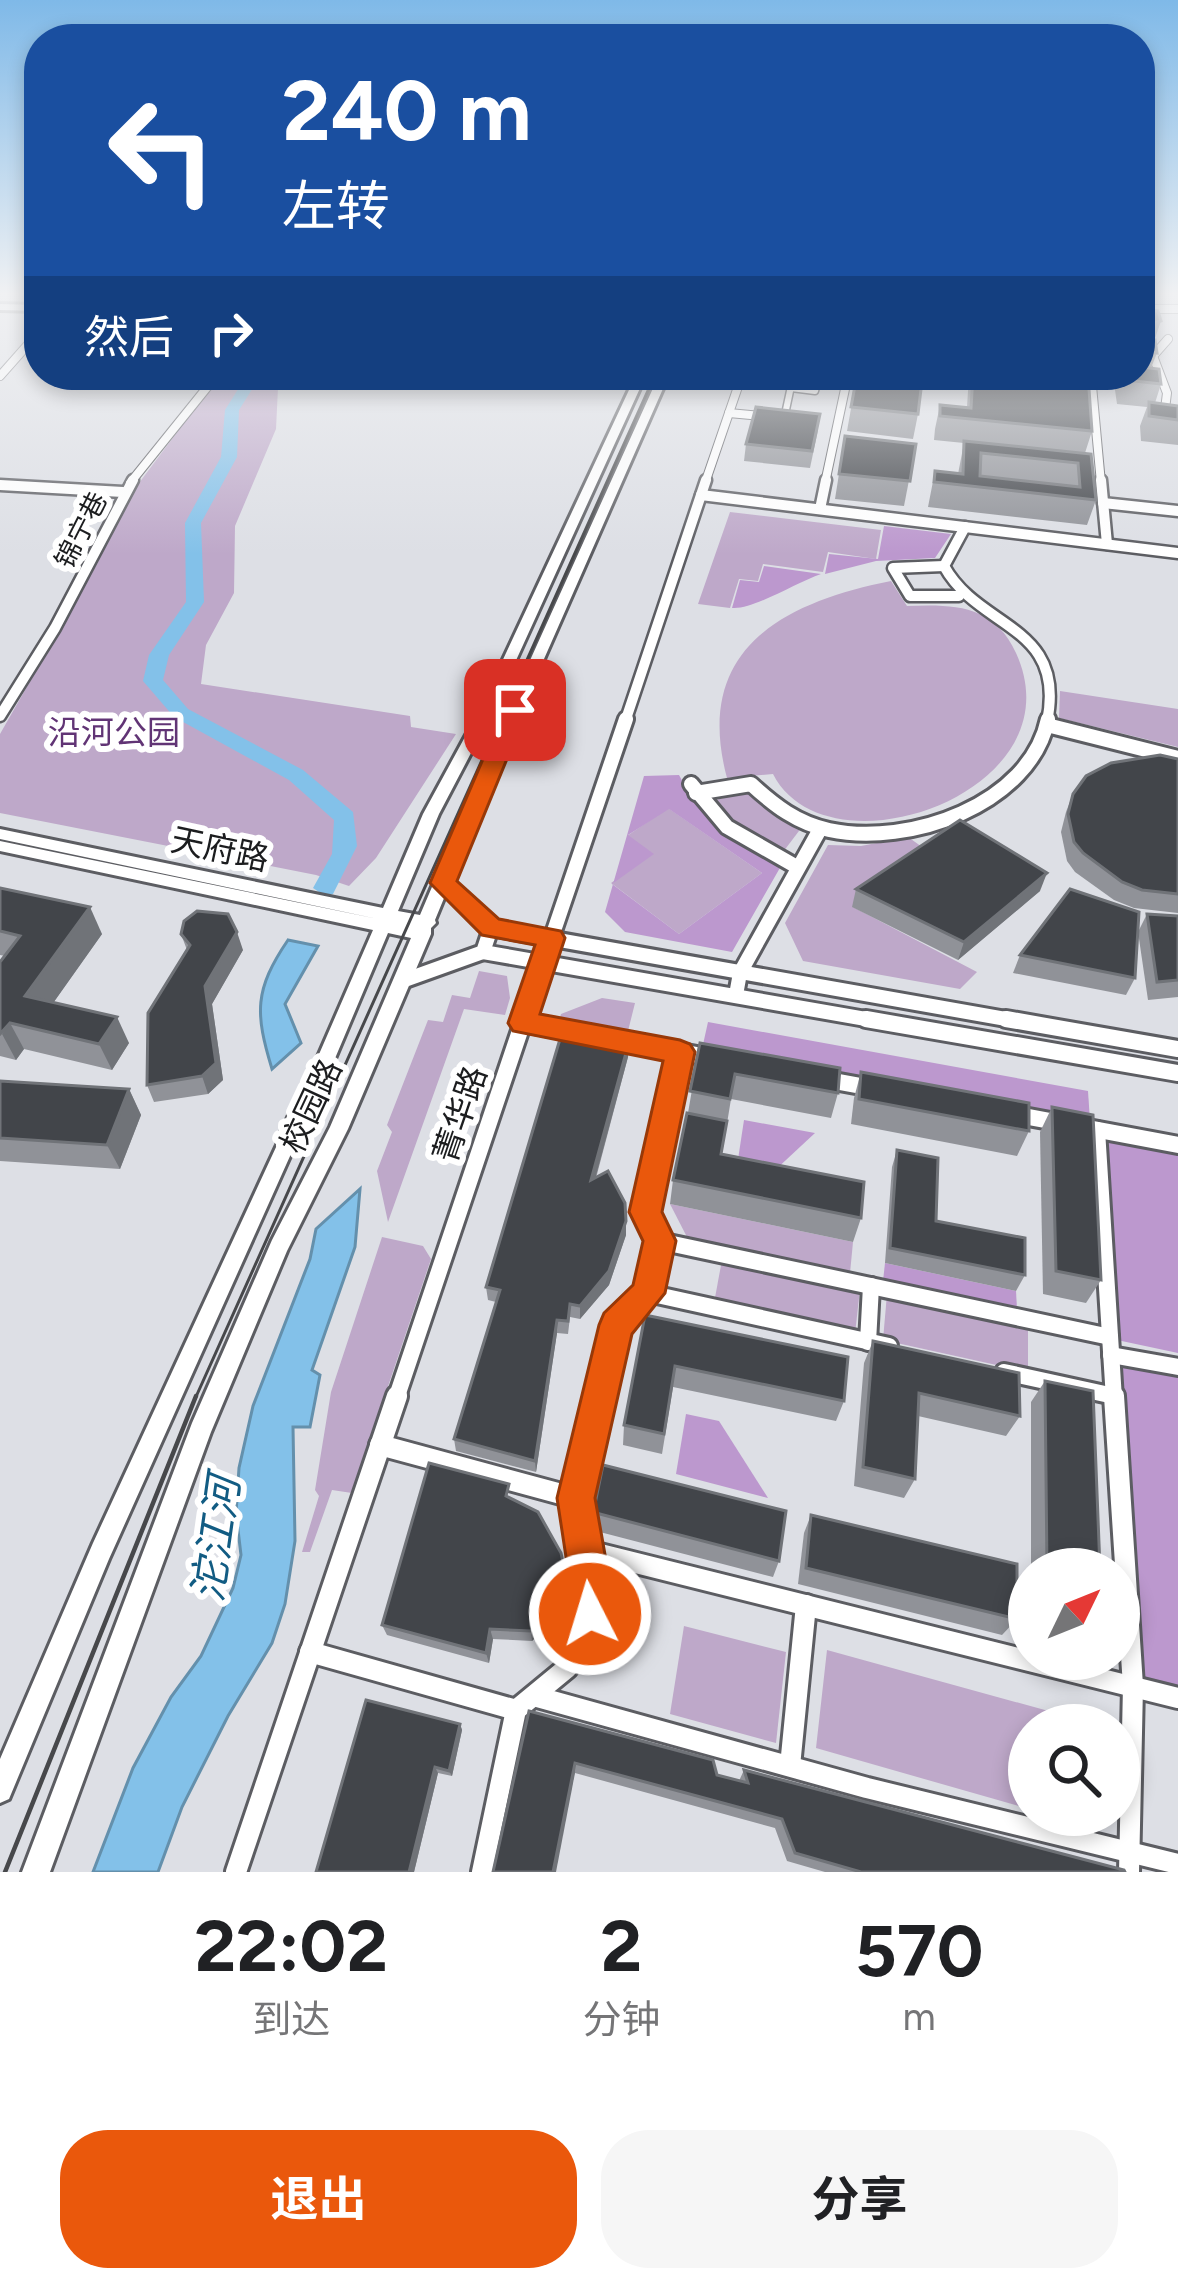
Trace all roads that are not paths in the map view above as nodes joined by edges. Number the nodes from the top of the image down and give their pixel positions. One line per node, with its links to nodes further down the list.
1 (1163, 379): 3 (street)
2 (1155, 385): 3 (street)
3 (1166, 386): 16 (street)
4 (205, 390): 18 (street, 锦宁巷)
5 (634, 390): 36 (street, 校园路)
6 (657, 390): 35 (street, 校园路)
7 (738, 390): 11 (street, 菁华路)
8 (790, 390): 12 (street)
9 (845, 390): 15 (street)
10 (1092, 390): 20 (street)
11 (729, 413): 12 (street); 19 (street, 菁华路)
12 (784, 418): 13 (street)
13 (802, 420)
14 (820, 422): 15 (street)
15 (838, 424): 21 (street)
16 (1178, 424)
17 (0, 485): 18 (street)
18 (123, 492): 28 (street, 锦宁巷)
19 (701, 495): 21 (street); 39 (street, 菁华路)
20 (1103, 503): 22 (street); 24 (street)
21 (820, 509): 23 (street)
22 (1178, 511)
23 (965, 527): 24 (street); 26 (street)
24 (1107, 544): 25 (street)
25 (1178, 553)
26 (944, 566): 27 (street); 27 (street)
27 (959, 596): 29 (street)
28 (0, 716)
29 (1047, 725): 30 (street); 31 (street)
30 (1178, 758)
31 (819, 831): 34 (street); 34 (street)
32 (0, 834): 36 (street, 天府路)
33 (0, 846): 36 (street, 天府路)
34 (796, 867): 42 (street)
35 (443, 883): 37 (street, 校园路); 38 (street)
36 (385, 920): 37 (street, 天府路); 73 (street, 校园路, bridge)
37 (426, 928): 43 (street, 校园路)
38 (491, 928): 39 (street); 40 (street)
39 (551, 938): 41 (street, 菁华路); 42 (street)
40 (483, 952): 41 (street); 43 (street)
41 (543, 963): 44 (street); 45 (street, 菁华路)
42 (740, 973): 44 (street); 46 (street)
43 (405, 980): 76 (street, 校园路)
44 (736, 995): 49 (street)
45 (523, 1023): 47 (street); 64 (street, 菁华路)
46 (1178, 1048)
47 (680, 1052): 48 (street); 55 (street)
48 (739, 1063)
49 (1178, 1073)
50 (803, 1076): 51 (street)
51 (892, 1092)
52 (984, 1109): 53 (street)
53 (1096, 1130): 54 (street); 59 (street)
54 (1178, 1145)
55 (659, 1241): 56 (street); 57 (street)
56 (871, 1286): 58 (street); 59 (street)
57 (648, 1293): 58 (street); 65 (street)
58 (868, 1342): 60 (street)
59 (1111, 1346): 62 (street); 63 (street)
60 (910, 1351)
61 (974, 1365): 63 (street)
62 (1178, 1367)
63 (1114, 1396): 69 (street)
64 (380, 1445): 65 (street); 68 (street, 菁华路)
65 (576, 1498): 66 (street)
66 (584, 1550): 67 (street); 71 (street)
67 (806, 1605): 69 (street); 72 (street)
68 (310, 1652): 71 (street); 77 (street, 菁华路)
69 (1133, 1686): 70 (street); 74 (street)
70 (1178, 1697)
71 (525, 1703): 72 (street); 78 (street)
72 (790, 1766): 74 (street)
73 (0, 1790)
74 (1128, 1862): 75 (street)
75 (1178, 1864)
76 (36, 1872)
77 (236, 1872)
78 (482, 1872)

